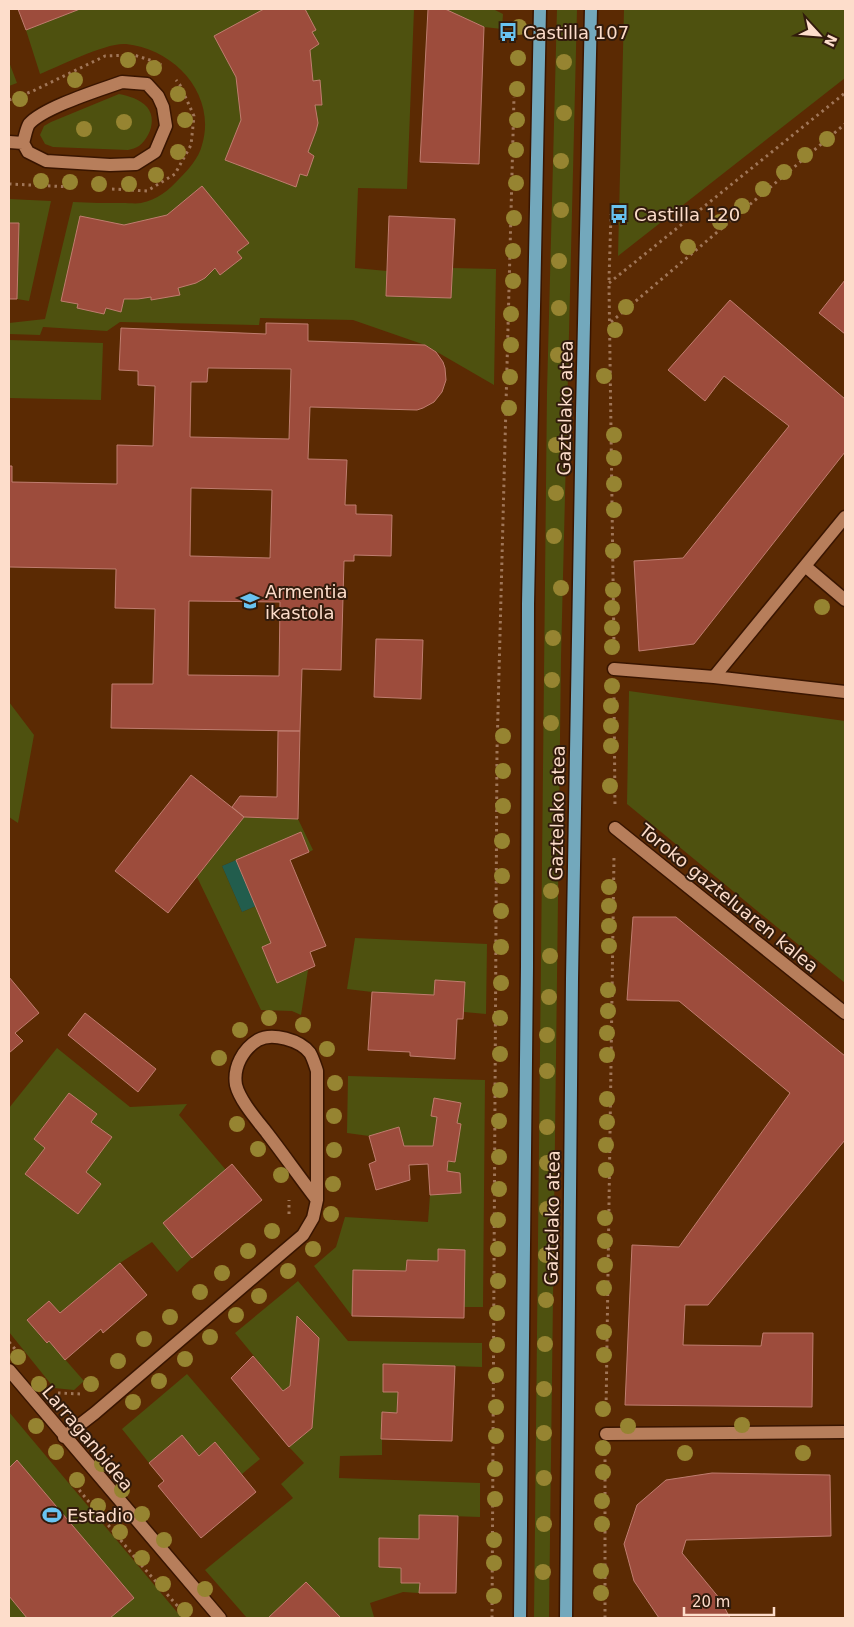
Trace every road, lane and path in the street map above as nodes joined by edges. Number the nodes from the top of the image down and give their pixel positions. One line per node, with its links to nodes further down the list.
1 (540, 9): 39 (main road, Gaztelako atea)
2 (591, 9): 16 (main road, Gaztelako atea)
3 (164, 68): 7 (path)
4 (175, 79): 13 (path)
5 (845, 93): 15 (path)
6 (514, 97): 38 (path)
7 (9, 100)
8 (845, 124): 17 (path)
9 (9, 142): 10 (street)
10 (23, 142): 10 (street)
11 (9, 184): 12 (path)
12 (75, 187)
13 (111, 189)
14 (611, 210): 15 (path)
15 (609, 283): 16 (path); 17 (path)
16 (586, 303): 40 (main road, Gaztelako atea)
17 (610, 322): 21 (path)
18 (845, 516): 19 (street)
19 (805, 566): 20 (street); 22 (street)
20 (845, 600)
21 (614, 669): 22 (street); 24 (path)
22 (714, 677): 23 (street)
23 (845, 692)
24 (615, 828): 25 (street, Toroko gazteluaren kalea); 33 (path)
25 (845, 1013)
26 (289, 1194): 28 (path)
27 (317, 1200): 27 (street); 34 (street)
28 (289, 1219)
29 (9, 1370): 34 (street, Larraganbidea)
30 (89, 1388): 31 (path)
31 (81, 1395)
32 (845, 1432): 33 (street)
33 (606, 1434): 41 (path)
34 (64, 1437): 37 (street, Larraganbidea)
35 (70, 1479): 36 (path)
36 (188, 1618)
37 (220, 1618)
38 (492, 1618)
39 (520, 1618)
40 (566, 1618)
41 (604, 1618)

